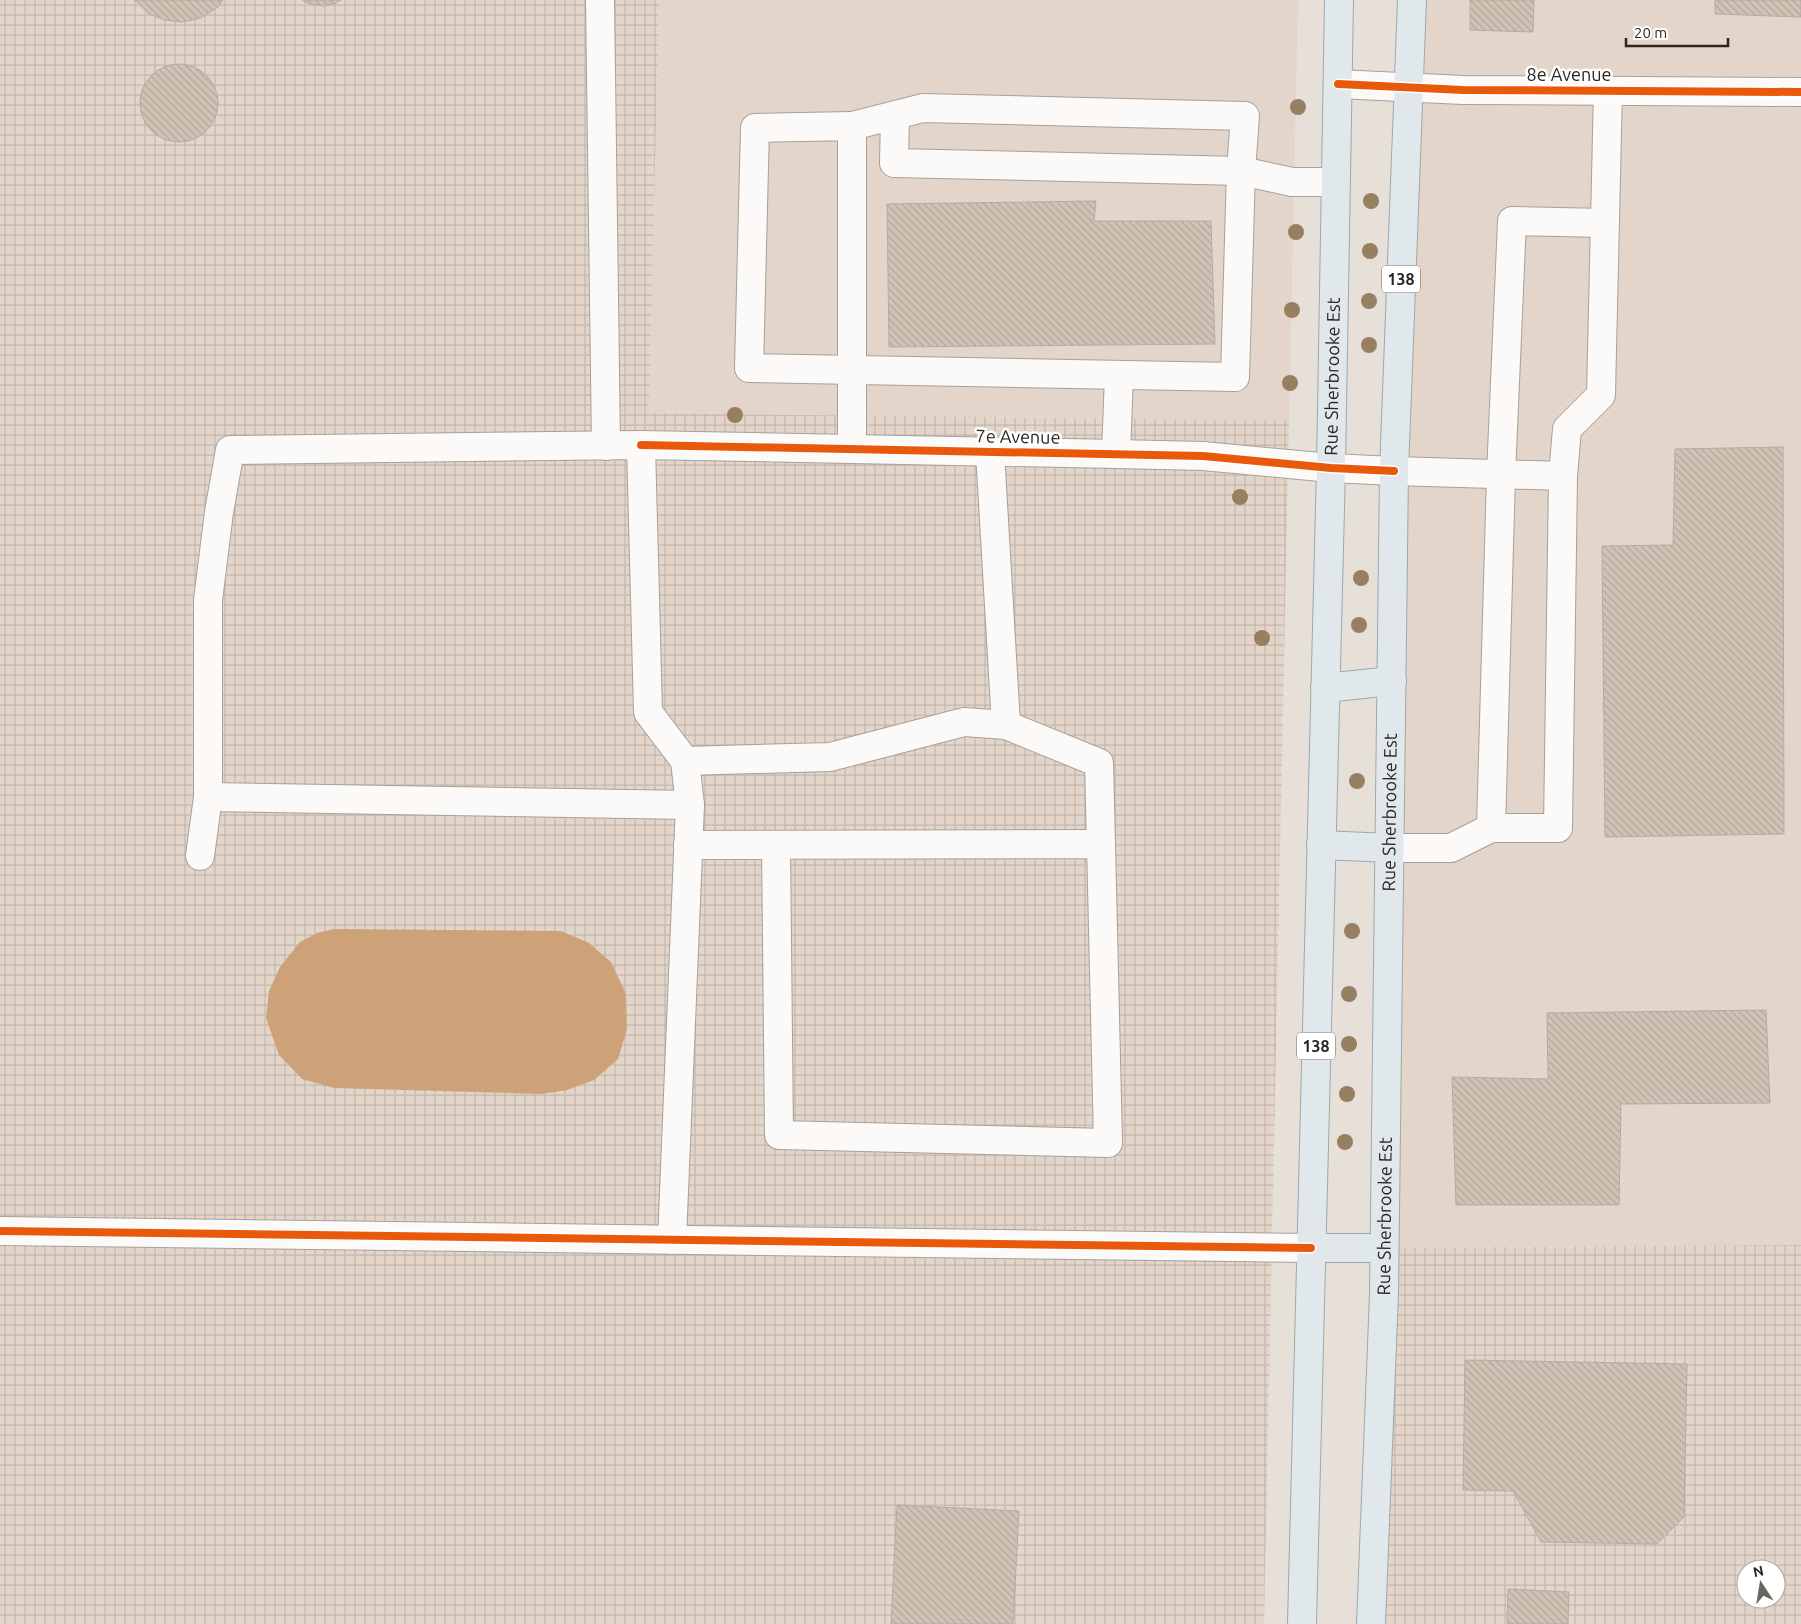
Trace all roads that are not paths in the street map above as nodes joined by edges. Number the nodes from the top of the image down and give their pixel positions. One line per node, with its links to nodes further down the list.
1 (600, 0): 16 (street)
2 (1339, 0): 4 (main road, Rue Sherbrooke Est / 138)
3 (1412, 0): 5 (main road, Rue Sherbrooke Est / 138)
4 (1338, 84): 5 (street, 8e Avenue); 11 (main road, Rue Sherbrooke Est / 138)
5 (1408, 87): 6 (street, 8e Avenue); 21 (main road, Rue Sherbrooke Est / 138)
6 (1608, 90): 7 (street, 8e Avenue); 12 (street)
7 (1801, 92)
8 (895, 116): 9 (street); 10 (street); 10 (street)
9 (852, 126): 13 (street); 13 (street)
10 (1241, 171): 11 (street); 14 (street)
11 (1336, 182): 20 (main road, Rue Sherbrooke Est / 138)
12 (1604, 222): 22 (street); 23 (street)
13 (852, 369): 14 (street); 17 (street)
14 (1118, 375): 19 (street)
15 (641, 445): 16 (street, 7e Avenue); 17 (street, 7e Avenue); 27 (street)
16 (606, 446): 28 (street, 7e Avenue)
17 (852, 449): 18 (street, 7e Avenue)
18 (990, 452): 19 (street, 7e Avenue); 26 (street)
19 (1116, 454): 20 (street, 7e Avenue)
20 (1331, 468): 21 (street, 7e Avenue); 25 (main road, Rue Sherbrooke Est / 138)
21 (1394, 471): 22 (street, 7e Avenue); 24 (main road, Rue Sherbrooke Est / 138)
22 (1501, 475): 23 (street, 7e Avenue); 30 (street)
23 (1563, 476): 30 (street)
24 (1392, 681): 25 (main road); 35 (main road, Rue Sherbrooke Est / 138)
25 (1325, 688): 34 (main road, Rue Sherbrooke Est / 138)
26 (1006, 725): 27 (street); 31 (street)
27 (685, 761): 29 (street)
28 (208, 797): 29 (street); 36 (street)
29 (690, 805): 32 (street)
30 (1491, 828): 35 (street)
31 (1101, 844): 33 (street); 33 (street)
32 (688, 845): 33 (street); 38 (street)
33 (776, 845)
34 (1321, 845): 35 (main road); 39 (main road, Rue Sherbrooke Est / 138)
35 (1390, 848): 40 (main road, Rue Sherbrooke Est / 138)
36 (200, 856)
37 (0, 1231): 38 (street)
38 (672, 1240): 39 (street)
39 (1311, 1248): 40 (main road); 41 (main road, Rue Sherbrooke Est / 138)
40 (1384, 1248): 42 (main road, Rue Sherbrooke Est / 138)
41 (1302, 1624)
42 (1371, 1624)

